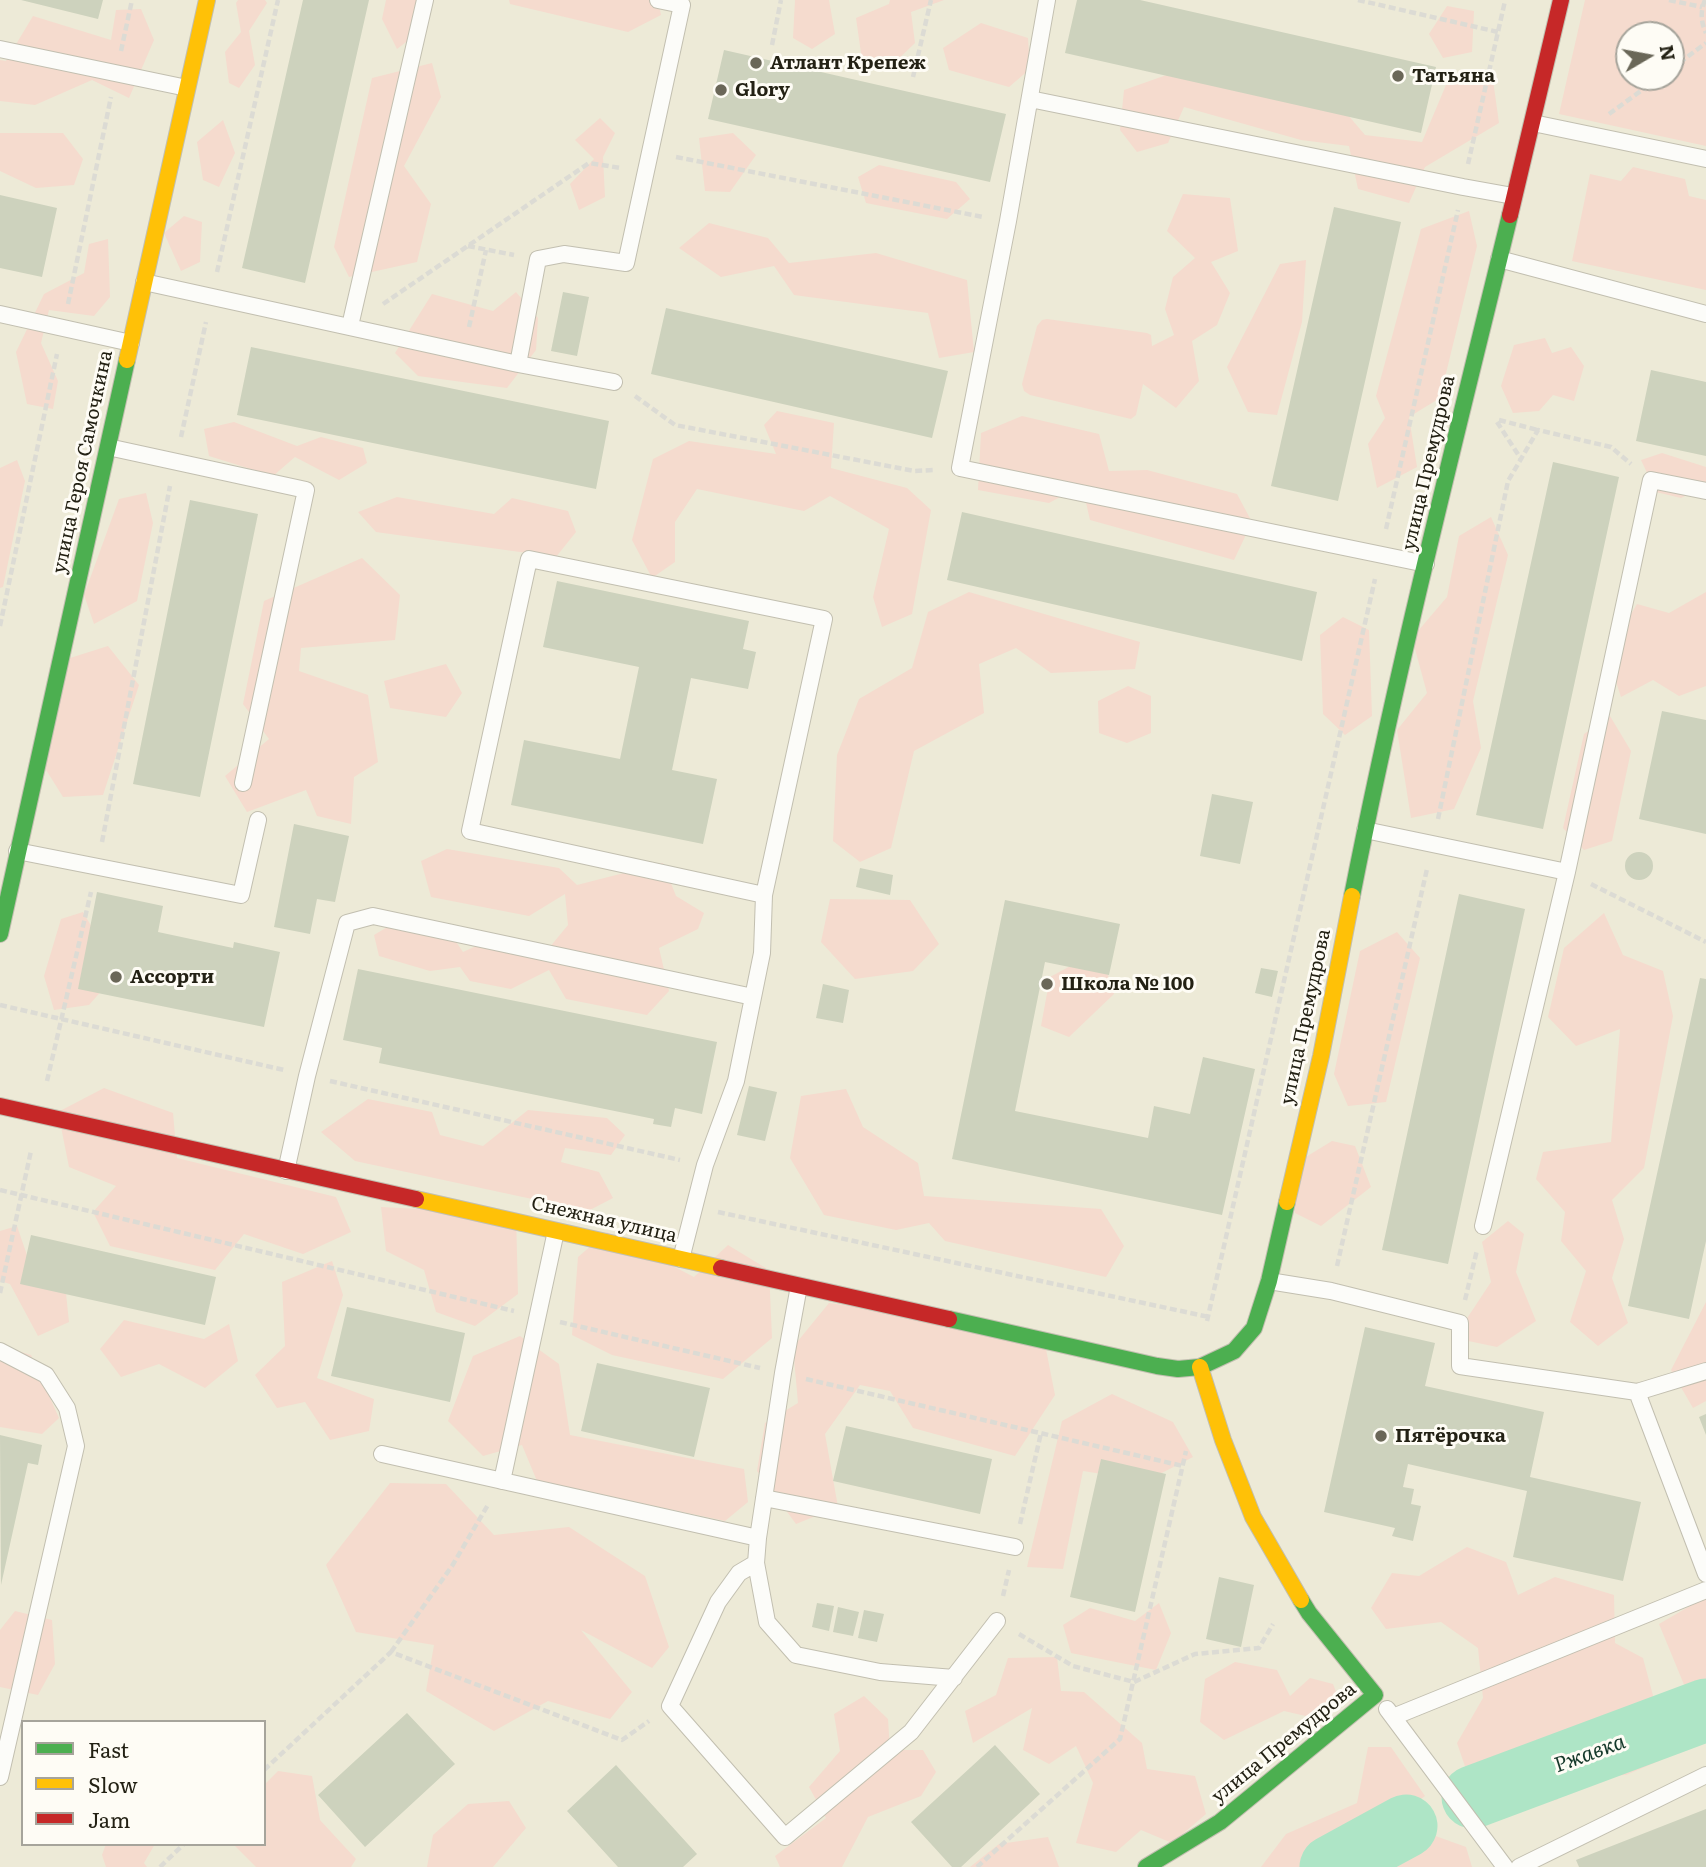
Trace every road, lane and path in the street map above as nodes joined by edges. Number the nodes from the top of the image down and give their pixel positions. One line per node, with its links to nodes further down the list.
1 (207, 0): 21 (street, улица Героя Самочкина)
2 (278, 0): 37 (path)
3 (425, 0): 40 (lane)
4 (658, 0): 26 (lane)
5 (782, 0): 17 (path)
6 (931, 0): 20 (path)
7 (1047, 0): 23 (lane)
8 (1358, 0): 14 (path)
9 (1561, 0): 24 (street, улица Премудрова)
10 (1669, 0): 13 (path)
11 (1705, 0): 13 (path)
12 (1506, 1): 14 (path)
13 (1702, 8): 15 (path)
14 (1498, 32): 29 (path)
15 (1706, 33)
16 (1706, 43): 19 (path)
17 (772, 45)
18 (0, 48): 21 (lane)
19 (1685, 59)
20 (913, 77)
21 (187, 88): 36 (street, улица Героя Самочкина)
22 (1641, 91): 25 (path)
23 (1030, 99): 29 (lane); 31 (lane)
24 (1533, 123): 25 (lane); 30 (street, улица Премудрова)
25 (1582, 134): 27 (lane)
26 (651, 152): 28 (lane); 31 (path)
27 (1706, 159)
28 (647, 172): 32 (path); 35 (lane)
29 (1463, 187): 30 (lane); 52 (path)
30 (1513, 196): 34 (street, улица Премудрова)
31 (1009, 221): 49 (lane)
32 (467, 246): 33 (path); 40 (path)
33 (486, 250): 35 (path); 42 (path)
34 (1499, 259): 39 (lane); 53 (street, улица Премудрова)
35 (538, 260): 43 (lane)
36 (144, 282): 37 (lane); 41 (street, улица Героя Самочкина)
37 (211, 297): 40 (lane); 48 (path)
38 (0, 314): 41 (lane)
39 (1706, 314)
40 (350, 326): 42 (lane)
41 (131, 343): 46 (street, улица Героя Самочкина)
42 (464, 352): 43 (lane)
43 (518, 364): 44 (lane)
44 (614, 382): 49 (path)
45 (1495, 419): 47 (path)
46 (108, 447): 48 (lane); 59 (street, улица Героя Самочкина)
47 (1521, 460): 50 (path); 57 (path)
48 (175, 463): 54 (lane); 60 (path)
49 (960, 468): 52 (lane)
50 (1651, 480): 51 (lane); 61 (lane)
51 (1706, 491)
52 (1380, 556): 53 (lane); 84 (path)
53 (1426, 565): 56 (street, улица Премудрова)
54 (243, 783)
55 (258, 820): 60 (lane)
56 (1366, 830): 57 (lane); 79 (street, улица Премудрова)
57 (1433, 846): 61 (lane); 81 (path)
58 (0, 848): 59 (lane)
59 (18, 851): 60 (lane); 63 (street, улица Героя Самочкина)
60 (97, 868): 67 (path)
61 (1567, 872): 64 (path); 76 (lane)
62 (764, 895): 62 (lane); 65 (lane)
63 (0, 934)
64 (1706, 942)
65 (753, 997): 68 (lane); 71 (lane)
66 (0, 1005): 67 (path)
67 (60, 1020): 68 (path); 70 (path)
68 (307, 1076): 71 (path); 72 (lane)
69 (0, 1106): 70 (street, Снежная улица)
70 (39, 1116): 72 (street, Снежная улица); 74 (path)
71 (705, 1165): 75 (lane)
72 (286, 1171): 77 (street, Снежная улица)
73 (0, 1190): 74 (path)
74 (21, 1197): 82 (path); 83 (path)
75 (695, 1207): 78 (lane); 84 (path)
76 (1483, 1226): 85 (path)
77 (556, 1231): 78 (street, Снежная улица); 83 (lane)
78 (681, 1259): 80 (street, Снежная улица)
79 (1269, 1281): 81 (lane); 86 (street, улица Премудрова)
80 (799, 1286): 88 (street, Снежная улица); 90 (lane)
81 (1331, 1291): 85 (lane)
82 (0, 1293)
83 (537, 1317): 90 (path); 96 (lane)
84 (1208, 1317): 86 (path); 88 (path)
85 (1460, 1323): 91 (lane)
86 (1254, 1328): 88 (street, улица Премудрова)
87 (0, 1351): 113 (lane)
88 (1200, 1367): 102 (street, улица Премудрова)
89 (1706, 1371): 91 (lane)
90 (783, 1373): 92 (path); 97 (lane)
91 (1637, 1392): 101 (lane)
92 (1041, 1433): 95 (path); 99 (path)
93 (1187, 1441): 95 (path)
94 (382, 1454): 96 (lane)
95 (1183, 1466): 107 (path)
96 (502, 1481): 98 (lane); 105 (path)
97 (764, 1498): 98 (lane); 99 (lane)
98 (758, 1538): 100 (lane)
99 (1015, 1547): 104 (path)
100 (756, 1563): 106 (lane); 109 (lane)
101 (1706, 1574)
102 (1294, 1587): 107 (path); 108 (street, улица Премудрова)
103 (1706, 1590): 110 (lane)
104 (997, 1621): 106 (lane); 107 (path)
105 (391, 1652): 109 (path); 111 (path)
106 (954, 1678): 109 (lane)
107 (1134, 1682): 116 (path)
108 (1375, 1695): 110 (lane); 117 (street, улица Премудрова)
109 (670, 1706)
110 (1393, 1717): 118 (lane)
111 (266, 1768)
112 (1706, 1775): 119 (lane)
113 (0, 1777)
114 (182, 1846): 115 (path)
115 (160, 1867)
116 (977, 1867)
117 (1146, 1867)
118 (1504, 1867)
119 (1518, 1867)

